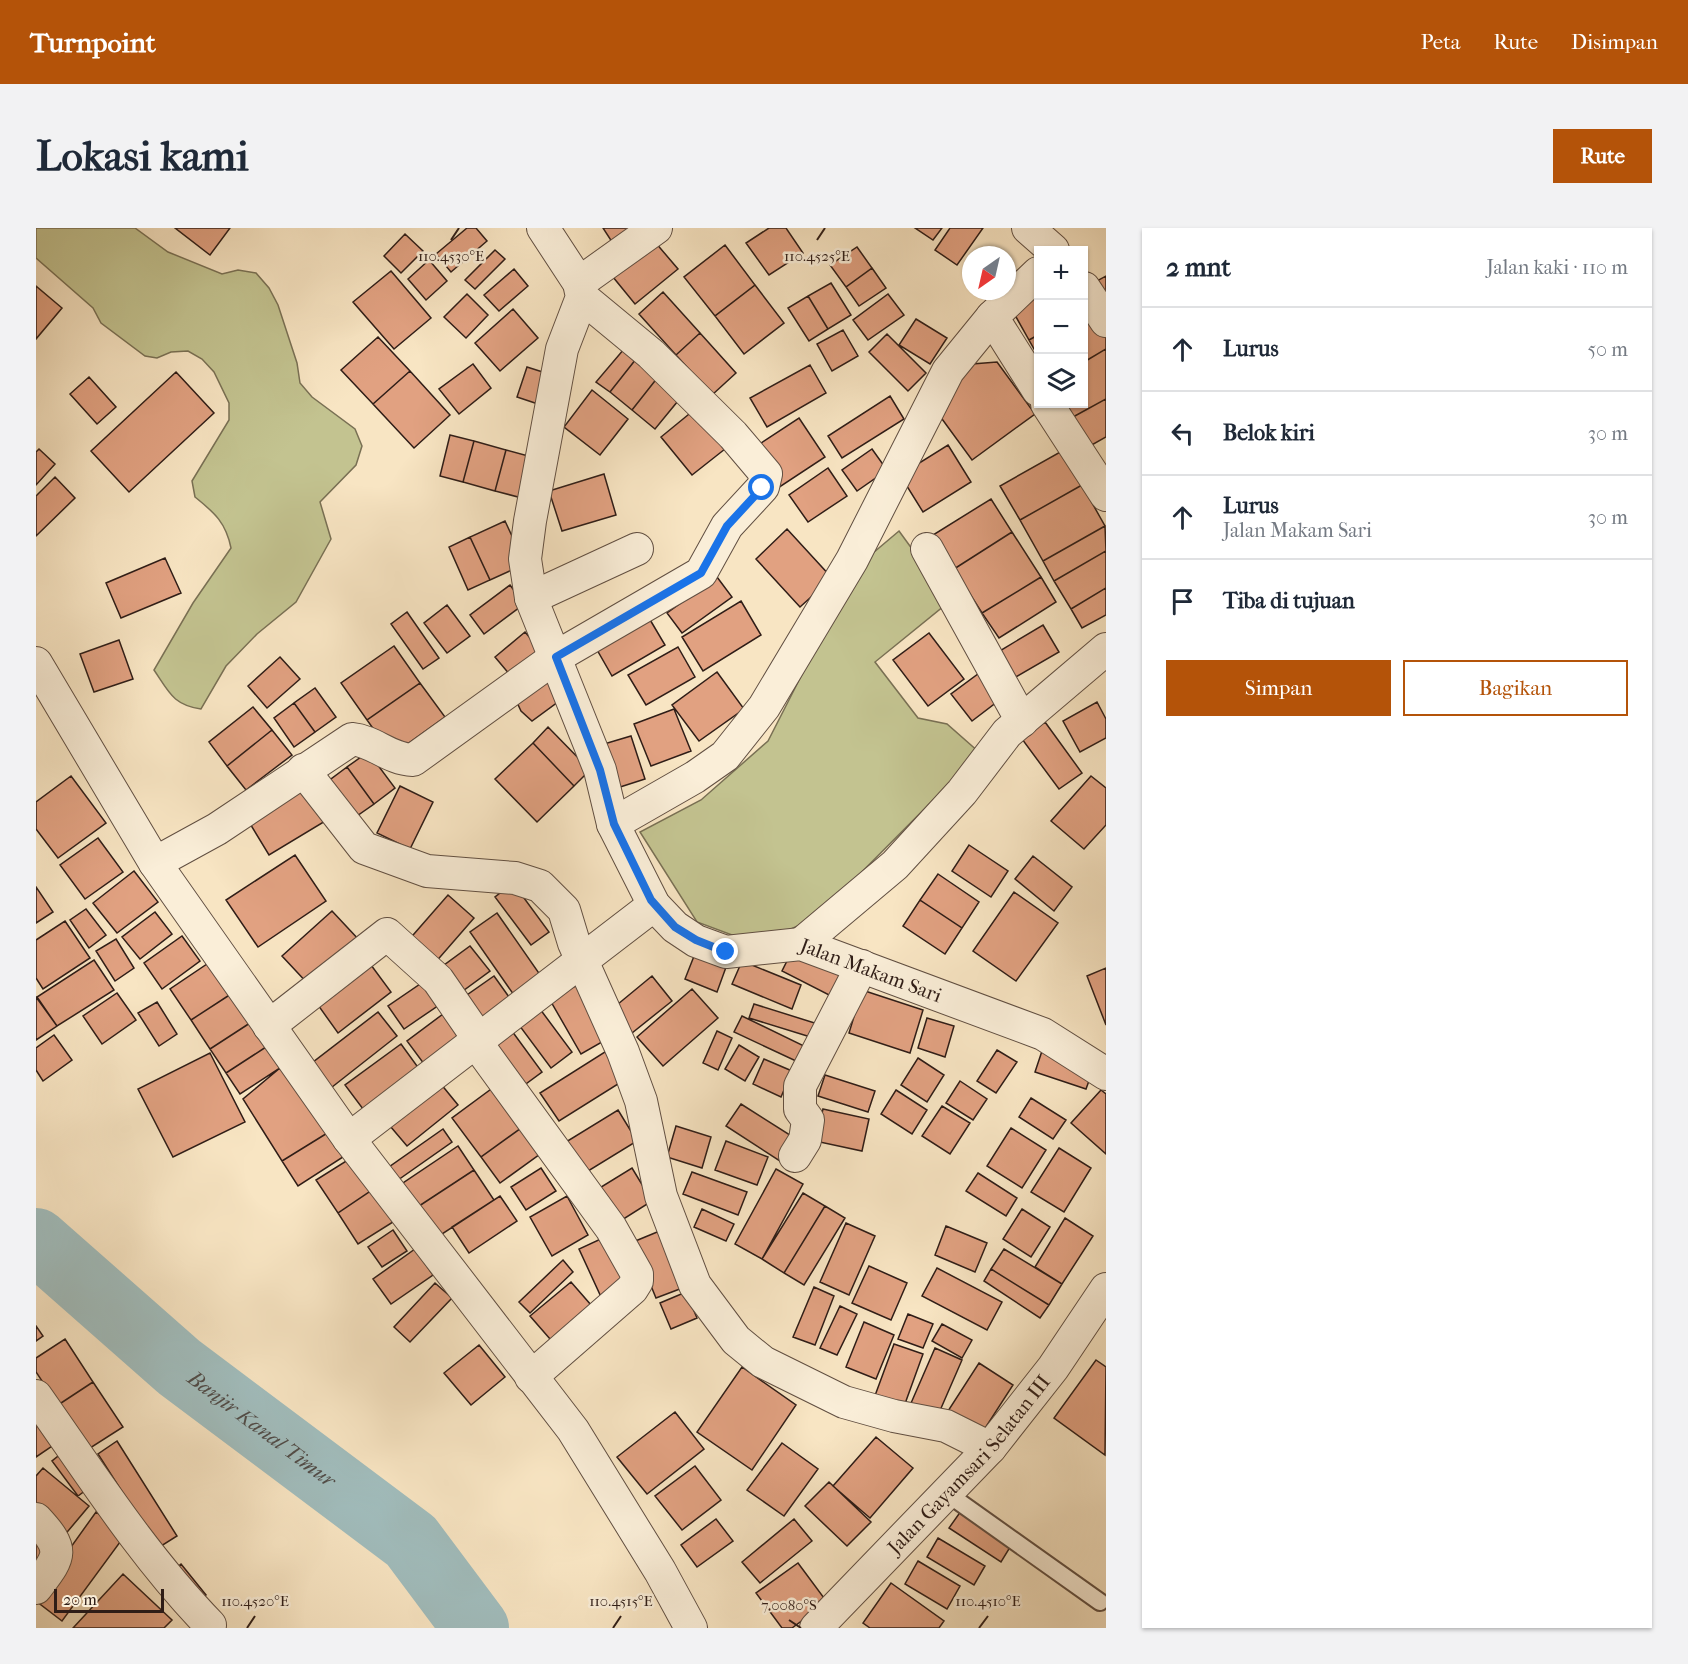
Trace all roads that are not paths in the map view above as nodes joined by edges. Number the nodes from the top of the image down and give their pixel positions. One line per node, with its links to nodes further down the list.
1 (543, 228): 6 (street)
2 (656, 228): 6 (street)
3 (1028, 228): 4 (street)
4 (1048, 246)
5 (1034, 277): 8 (street)
6 (581, 290): 15 (street, Jalan Makam Sari); 17 (street)
7 (1088, 295): 9 (street)
8 (992, 317): 10 (street); 21 (street)
9 (1106, 321)
10 (1034, 384)
11 (1050, 408): 12 (street)
12 (1106, 495)
13 (638, 549): 15 (street)
14 (927, 549): 19 (street)
15 (531, 598): 17 (street, Jalan Makam Sari)
16 (1106, 649): 19 (street)
17 (556, 657): 20 (street); 21 (street, Jalan Makam Sari)
18 (36, 663): 22 (street)
19 (1022, 721): 24 (street)
20 (303, 770): 22 (street); 25 (street)
21 (614, 824): 23 (street, Jalan Makam Sari)
22 (155, 863): 27 (street)
23 (654, 905): 24 (street, Jalan Makam Sari); 25 (street)
24 (801, 944): 26 (street, Jalan Makam Sari)
25 (583, 960): 28 (street); 35 (street)
26 (862, 966): 29 (street, Jalan Makam Sari); 31 (street)
27 (268, 1026): 28 (street); 30 (street)
28 (476, 1039): 30 (street); 33 (street)
29 (1106, 1074)
30 (349, 1139): 33 (street)
31 (795, 1156)
32 (1106, 1289): 35 (street, Jalan Gayamsari Selatan III)
33 (531, 1377): 41 (street)
34 (36, 1396): 40 (street)
35 (990, 1448): 36 (street, Jalan Gayamsari Selatan III)
36 (948, 1494): 39 (lane); 42 (street, Jalan Gayamsari Selatan III)
37 (36, 1520): 38 (street)
38 (36, 1588)
39 (1100, 1602)
40 (210, 1625)
41 (691, 1628)
42 (816, 1628)

